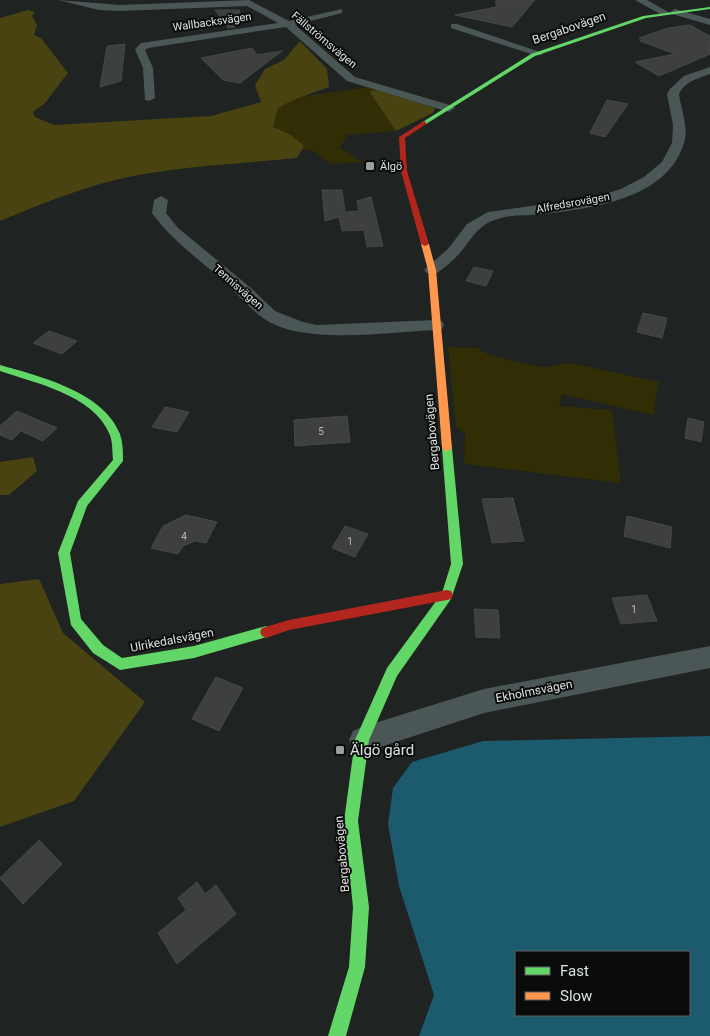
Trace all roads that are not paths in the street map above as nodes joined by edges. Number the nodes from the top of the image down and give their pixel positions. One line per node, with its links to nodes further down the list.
1 (63, 0): 3 (street, Fällströmsvägen)
2 (640, 0): 6 (street)
3 (252, 2): 8 (street, Fällströmsvägen)
4 (710, 8): 6 (street, Bergabovägen)
5 (339, 11): 8 (street, Wallbacksvägen)
6 (670, 13): 7 (street); 10 (street, Bergabovägen)
7 (710, 22)
8 (288, 24): 12 (street, Wallbacksvägen); 13 (street, Fällströmsvägen)
9 (454, 26): 10 (street)
10 (538, 53): 13 (street, Bergabovägen)
11 (710, 70): 15 (street, Alfredsrovägen)
12 (150, 98)
13 (449, 108): 15 (street, Bergabovägen)
14 (161, 200): 16 (street, Tennisvägen)
15 (432, 270): 16 (street, Bergabovägen)
16 (436, 325): 18 (street, Bergabovägen)
17 (0, 368): 18 (street, Ulrikedalsvägen)
18 (448, 595): 20 (street, Bergabovägen)
19 (710, 656): 20 (street, Ekholmsvägen)
20 (362, 740): 21 (street, Bergabovägen)
21 (337, 1036)

